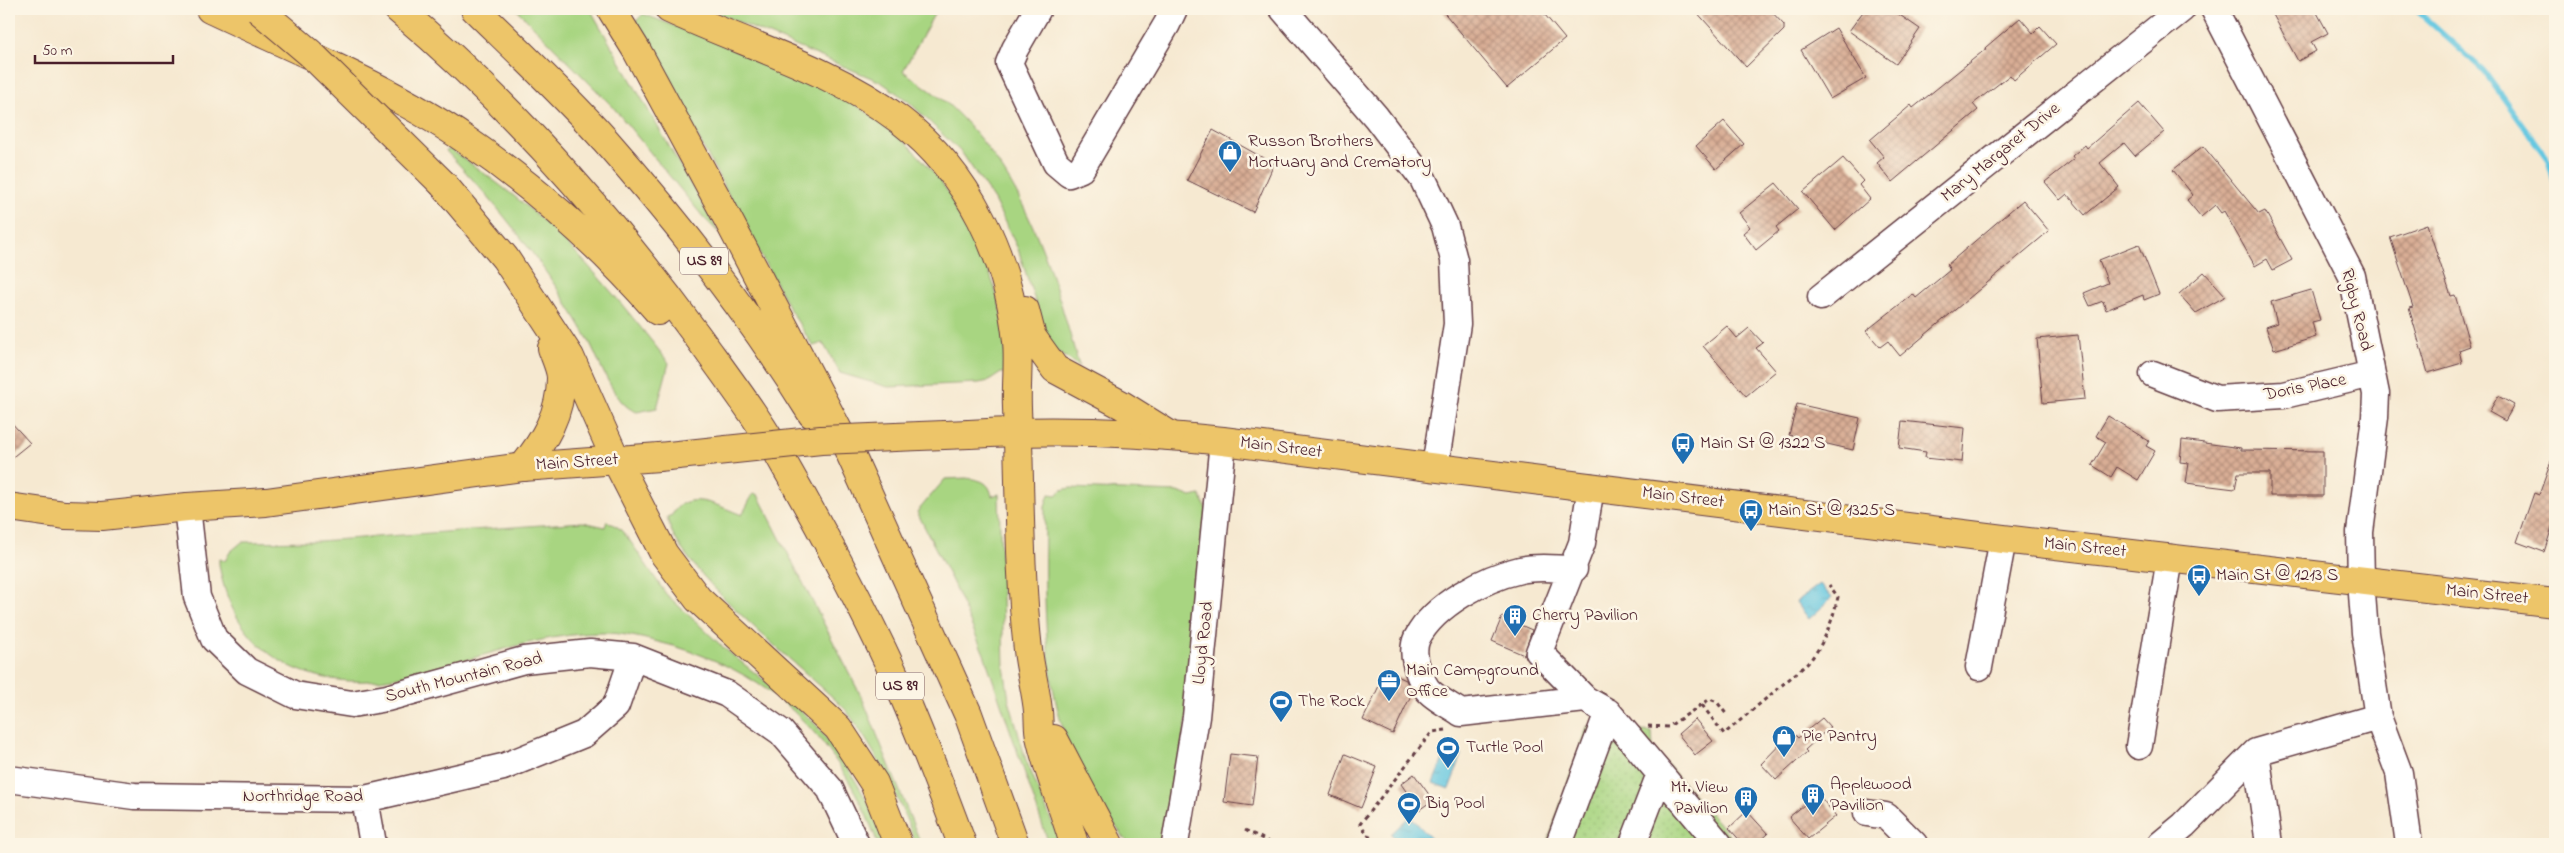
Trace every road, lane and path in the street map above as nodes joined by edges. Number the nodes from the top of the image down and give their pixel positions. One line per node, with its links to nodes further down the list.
1 (210, 9): 26 (main road)
2 (258, 9): 14 (main road, bridge)
3 (398, 9): 26 (main road, US 89)
4 (475, 9): 28 (main road, US 89)
5 (611, 9): 28 (main road)
6 (1038, 9): 7 (street)
7 (1174, 9)
8 (1283, 9): 22 (street)
9 (2182, 9): 13 (street, Mary Margaret Drive)
10 (2214, 9): 16 (street, Rigby Road)
11 (672, 10): 12 (main road)
12 (1002, 268): 17 (main road); 18 (main road)
13 (1821, 297)
14 (540, 311): 20 (main road); 21 (main road)
15 (2153, 374): 16 (street, Doris Place)
16 (2372, 374): 31 (street, Rigby Road)
17 (1018, 431): 18 (main road, Main Street); 20 (main road, Main Street, bridge); 38 (main road)
18 (1170, 435): 19 (main road, Main Street)
19 (1223, 441): 22 (main road, Main Street); 59 (street, Lloyd Road)
20 (616, 460): 21 (main road, Main Street); 54 (main road)
21 (523, 467): 25 (main road, Main Street)
22 (1435, 467): 23 (main road, Main Street)
23 (1591, 487): 27 (main road, Main Street); 30 (street)
24 (9, 507): 25 (main road, Main Street)
25 (186, 507): 34 (street, South Mountain Road)
26 (822, 535): 55 (main road, US 89)
27 (2003, 539): 29 (main road, Main Street); 35 (street)
28 (890, 546): 56 (main road, US 89)
29 (2170, 558): 31 (main road, Main Street); 44 (street)
30 (1574, 569): 36 (street); 36 (street)
31 (2361, 581): 33 (main road, Main Street); 41 (street, Rigby Road)
32 (1829, 585): 37 (path)
33 (2555, 603)
34 (633, 657): 48 (street, Northridge Road); 53 (street, South Mountain Road)
35 (1979, 667)
36 (1586, 699): 39 (street)
37 (1702, 705): 40 (path); 42 (path)
38 (1038, 711): 57 (main road); 58 (main road)
39 (1608, 712): 46 (street); 62 (street)
40 (1727, 714)
41 (2378, 717): 45 (street); 67 (street, Rigby Road)
42 (1646, 727)
43 (1453, 733): 61 (path)
44 (2139, 746)
45 (2256, 752): 65 (street); 66 (street)
46 (1660, 774): 51 (street); 63 (street)
47 (9, 779): 48 (street, Northridge Road)
48 (365, 799): 52 (street)
49 (1867, 813): 64 (street)
50 (1245, 830): 60 (path)
51 (1640, 839)
52 (373, 844)
53 (856, 844)
54 (898, 844)
55 (962, 844)
56 (1015, 844)
57 (1074, 844)
58 (1109, 844)
59 (1176, 844)
60 (1273, 844)
61 (1375, 844)
62 (1559, 844)
63 (1719, 844)
64 (1914, 844)
65 (2162, 844)
66 (2269, 844)
67 (2409, 844)

